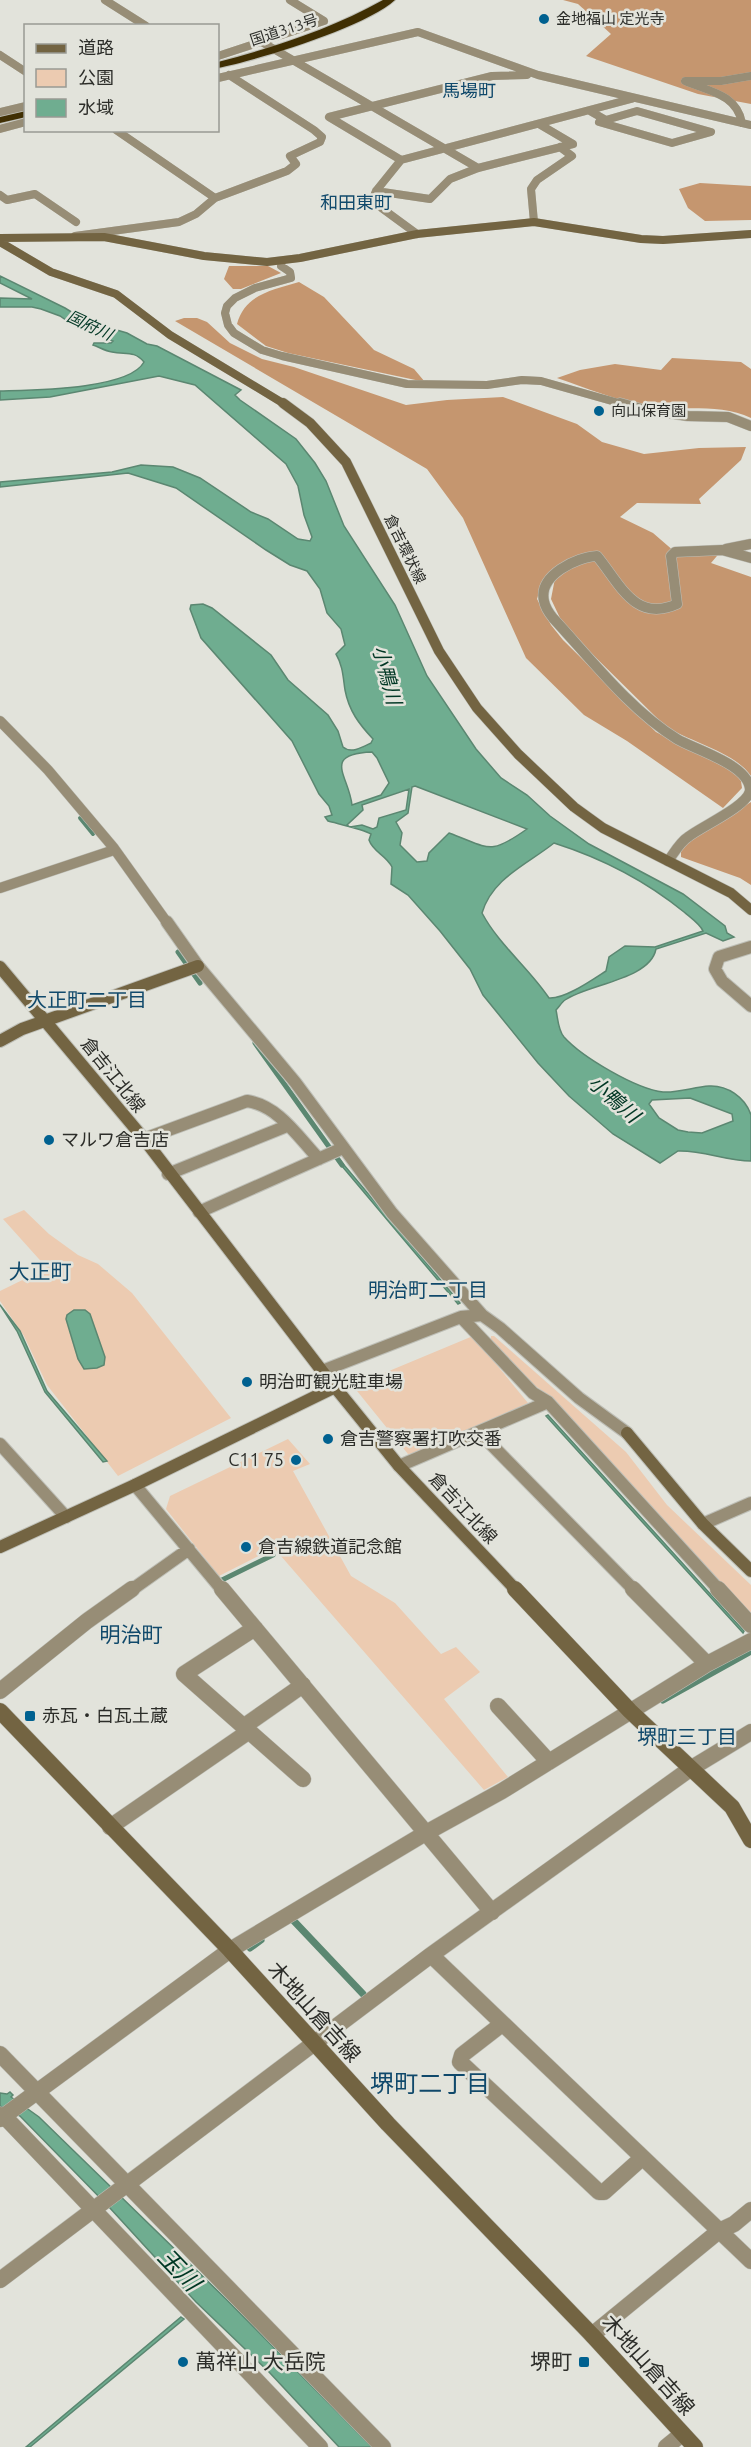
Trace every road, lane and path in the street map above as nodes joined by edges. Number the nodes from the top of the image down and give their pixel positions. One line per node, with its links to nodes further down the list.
1 (105, 0): 4 (street)
2 (290, 0): 5 (street)
3 (390, 0): 6 (highway, 国道313号)
4 (143, 24)
5 (260, 41): 6 (street); 8 (street)
6 (274, 50): 9 (street); 10 (highway, 国道313号)
7 (0, 55): 11 (street)
8 (219, 57)
9 (297, 60): 12 (street); 13 (street); 17 (street)
10 (219, 65)
11 (24, 71)
12 (229, 75): 15 (street); 36 (street)
13 (538, 75): 16 (street); 17 (street)
14 (751, 76): 25 (street)
15 (219, 78)
16 (632, 98): 20 (street); 25 (street)
17 (373, 105): 31 (street); 32 (street)
18 (24, 106): 19 (street)
19 (0, 111)
20 (590, 111): 22 (street); 26 (street)
21 (24, 114): 23 (highway)
22 (604, 119): 22 (street)
23 (0, 120)
24 (24, 123): 28 (street)
25 (742, 123): 27 (street)
26 (539, 124): 30 (street); 31 (street)
27 (751, 125)
28 (0, 129)
29 (119, 132): 36 (street)
30 (560, 147): 33 (street); 38 (street)
31 (445, 149): 32 (street); 33 (street)
32 (401, 160): 34 (street)
33 (478, 168): 34 (street)
34 (376, 191): 39 (street)
35 (0, 195): 37 (street)
36 (215, 198): 41 (street)
37 (76, 222)
38 (534, 222): 39 (main road); 40 (main road)
39 (417, 234): 43 (main road)
40 (751, 234)
41 (75, 236): 42 (main road); 43 (main road)
42 (0, 240): 50 (main road, 倉吉環状線)
43 (282, 261): 44 (street)
44 (751, 426)
45 (751, 544): 46 (street)
46 (722, 550): 47 (street); 50 (street)
47 (751, 558)
48 (0, 721): 49 (street)
49 (114, 850): 51 (street); 54 (street)
50 (668, 861): 52 (main road, 倉吉環状線)
51 (0, 888)
52 (751, 910)
53 (751, 947): 56 (street)
54 (198, 966): 57 (main road); 61 (street)
55 (0, 967): 57 (main road, 倉吉江北線)
56 (751, 1006)
57 (46, 1020): 58 (main road); 60 (main road, 倉吉江北線)
58 (0, 1041)
59 (287, 1126): 60 (street); 62 (street); 63 (street)
60 (144, 1139): 63 (main road, 倉吉江北線)
61 (343, 1148): 62 (street); 65 (street)
62 (319, 1159): 64 (street)
63 (168, 1174): 64 (main road, 倉吉江北線)
64 (199, 1212): 67 (main road, 倉吉江北線)
65 (482, 1316): 66 (street); 71 (street)
66 (461, 1317): 67 (street); 69 (street)
67 (322, 1371): 68 (main road, 倉吉江北線)
68 (335, 1387): 73 (main road, 倉吉江北線); 74 (main road)
69 (548, 1402): 70 (street); 81 (street)
70 (480, 1432): 73 (street); 84 (street)
71 (627, 1433): 77 (main road)
72 (0, 1444): 76 (street)
73 (399, 1466): 88 (main road, 倉吉江北線)
74 (135, 1485): 76 (main road); 79 (street)
75 (751, 1503): 77 (street)
76 (66, 1517): 78 (main road)
77 (703, 1524): 80 (main road)
78 (0, 1547)
79 (189, 1549): 82 (street); 86 (street)
80 (751, 1571)
81 (751, 1625)
82 (255, 1628): 85 (street); 90 (street)
83 (751, 1641): 84 (street)
84 (707, 1664): 88 (street)
85 (303, 1686): 90 (street); 96 (street)
86 (0, 1691)
87 (498, 1706): 92 (street)
88 (630, 1711): 92 (street); 93 (main road, 倉吉江北線)
89 (0, 1712): 95 (main road, 木地山倉吉線)
90 (246, 1730): 94 (street); 95 (street)
91 (751, 1732): 93 (street)
92 (549, 1762): 96 (street)
93 (690, 1769): 97 (main road, 倉吉江北線); 98 (street)
94 (303, 1779)
95 (110, 1827): 99 (main road, 木地山倉吉線)
96 (424, 1834): 98 (street); 99 (street)
97 (751, 1840)
98 (492, 1911): 100 (street)
99 (230, 1950): 102 (main road, 木地山倉吉線); 104 (street)
100 (431, 1955): 101 (street); 102 (street)
101 (502, 2024): 106 (street); 106 (street)
102 (314, 2043): 107 (street); 113 (main road, 木地山倉吉線)
103 (0, 2055): 104 (street)
104 (37, 2094): 105 (street); 107 (street)
105 (1, 2117): 108 (street)
106 (642, 2158): 110 (street)
107 (127, 2186): 108 (street); 116 (street)
108 (94, 2209): 112 (street); 115 (street)
109 (751, 2210): 110 (street)
110 (719, 2231): 111 (street); 113 (street)
111 (751, 2260)
112 (0, 2280)
113 (592, 2335): 114 (main road, 木地山倉吉線)
114 (682, 2434): 117 (street); 118 (main road, 木地山倉吉線)
115 (320, 2447)
116 (383, 2447)
117 (666, 2447)
118 (694, 2447)

